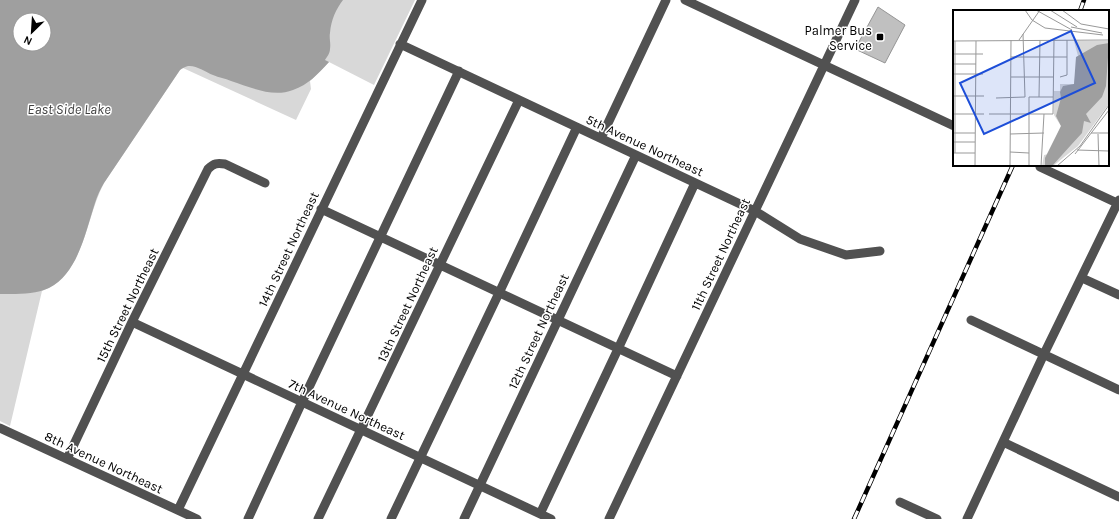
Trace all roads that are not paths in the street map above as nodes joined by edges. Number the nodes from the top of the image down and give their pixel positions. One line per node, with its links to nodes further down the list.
1 (422, 0): 5 (street, 14th Street Northeast)
2 (666, 0): 11 (street)
3 (685, 0): 6 (street)
4 (855, 0): 6 (street, 11th Street Northeast)
5 (400, 44): 7 (street, 5th Avenue Northeast); 17 (street, 14th Street Northeast)
6 (825, 65): 9 (street); 18 (street, 11th Street Northeast)
7 (459, 72): 8 (street, 5th Avenue Northeast); 19 (street)
8 (519, 100): 10 (street, 5th Avenue Northeast); 21 (street, 13th Street Northeast)
9 (953, 126)
10 (577, 127): 11 (street, 5th Avenue Northeast); 23 (street)
11 (601, 138): 12 (street, 5th Avenue Northeast)
12 (636, 155): 15 (street, 5th Avenue Northeast); 25 (street, 12th Street Northeast)
13 (1040, 167): 16 (street)
14 (265, 182): 27 (street, 15th Street Northeast)
15 (695, 183): 18 (street, 5th Avenue Northeast); 28 (street)
16 (1118, 202): 22 (street)
17 (321, 209): 19 (street); 30 (street, 14th Street Northeast)
18 (755, 212): 20 (street, 5th Avenue Northeast); 31 (street, 11th Street Northeast)
19 (381, 237): 21 (street); 33 (street)
20 (880, 251)
21 (440, 264): 23 (street); 35 (street, 13th Street Northeast)
22 (1082, 278): 24 (street); 29 (street)
23 (499, 292): 25 (street); 37 (street)
24 (1119, 295)
25 (558, 320): 28 (street); 39 (street, 12th Street Northeast)
26 (970, 320): 29 (street)
27 (132, 322): 30 (street, 7th Avenue Northeast); 38 (street, 15th Street Northeast)
28 (618, 349): 31 (street); 43 (street)
29 (1044, 354): 32 (street); 36 (street)
30 (243, 374): 33 (street, 7th Avenue Northeast); 42 (street, 14th Street Northeast)
31 (677, 376): 50 (street, 11th Street Northeast)
32 (1119, 390)
33 (302, 402): 35 (street, 7th Avenue Northeast); 45 (street)
34 (0, 428): 38 (street, 8th Avenue Northeast)
35 (361, 430): 37 (street, 7th Avenue Northeast); 46 (street, 13th Street Northeast)
36 (1003, 442): 40 (street); 52 (street)
37 (420, 458): 39 (street, 7th Avenue Northeast); 47 (street)
38 (67, 459): 42 (street, 8th Avenue Northeast)
39 (480, 486): 43 (street, 7th Avenue Northeast); 48 (street, 12th Street Northeast)
40 (1119, 497)
41 (900, 502): 51 (street)
42 (178, 510): 44 (street, 8th Avenue Northeast)
43 (540, 514): 49 (street, 7th Avenue Northeast)
44 (197, 519)
45 (248, 519)
46 (318, 519)
47 (391, 519)
48 (464, 519)
49 (551, 519)
50 (609, 519)
51 (937, 519)
52 (967, 519)

